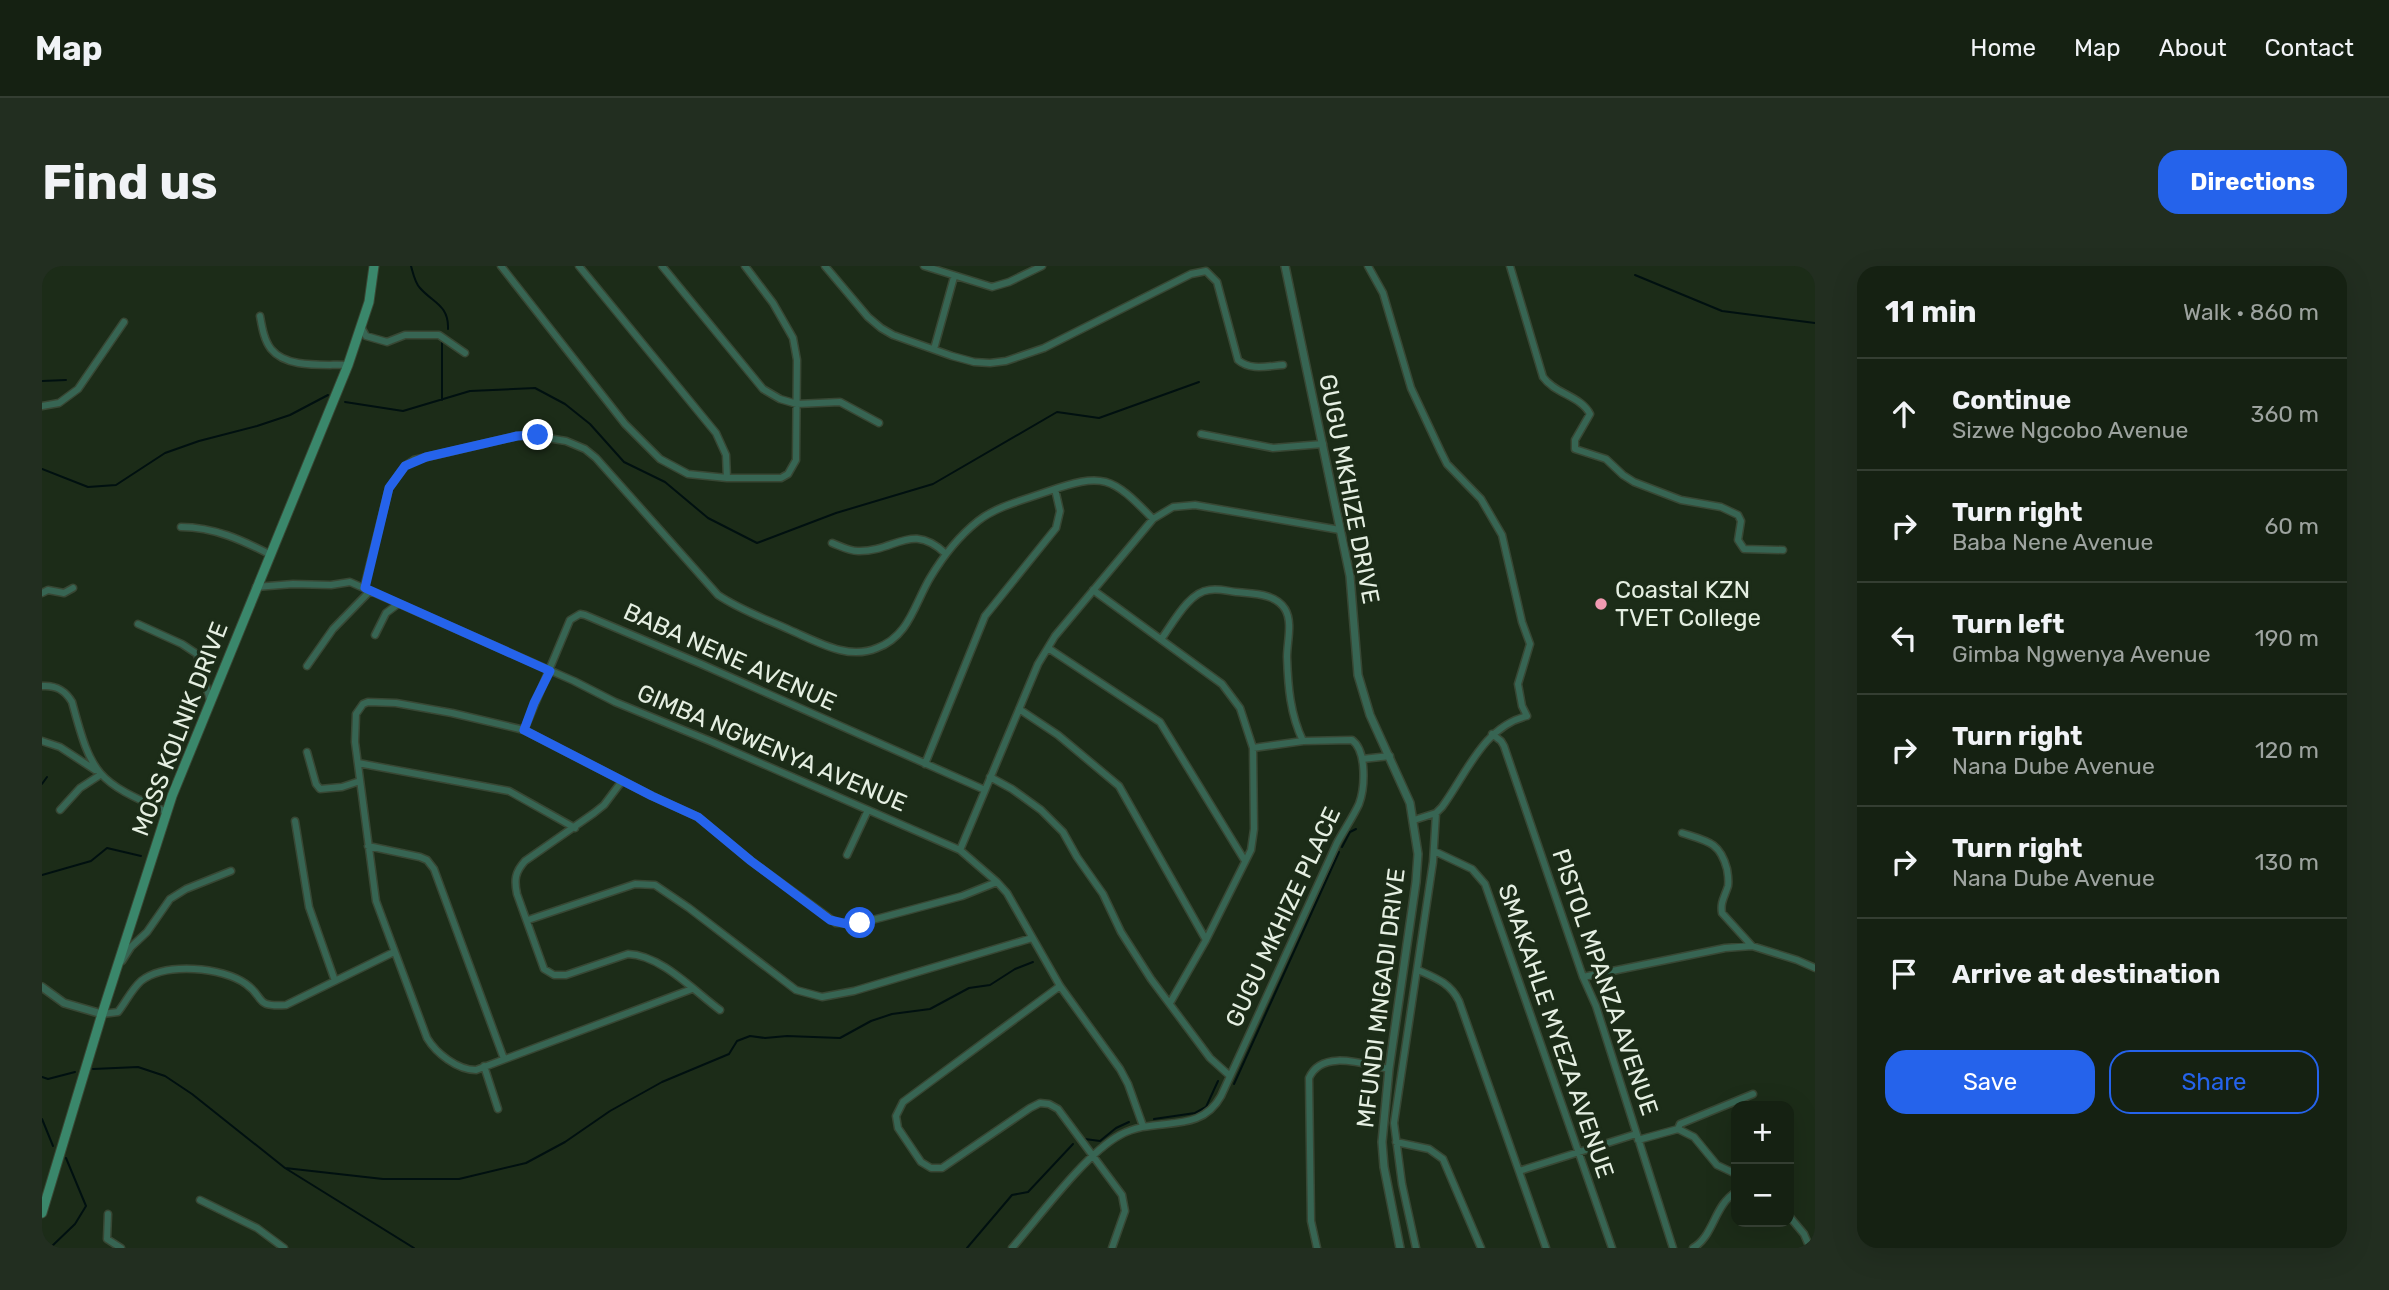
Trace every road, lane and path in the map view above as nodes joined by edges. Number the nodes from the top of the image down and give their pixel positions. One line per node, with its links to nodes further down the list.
1 (374, 266): 15 (main road, MOSS KOLNIK DRIVE)
2 (501, 266): 25 (street)
3 (579, 266): 25 (street)
4 (662, 266): 20 (street)
5 (745, 266): 20 (street)
6 (825, 266): 16 (street)
7 (923, 266): 12 (street)
8 (1042, 266): 12 (street)
9 (1285, 266): 24 (street, GUGU MKHIZE DRIVE)
10 (1368, 266): 50 (street)
11 (1510, 266): 31 (street)
12 (954, 277): 16 (street)
13 (260, 316): 18 (street)
14 (124, 322): 21 (street)
15 (360, 327): 17 (street); 18 (main road, MOSS KOLNIK DRIVE)
16 (934, 349): 19 (street)
17 (465, 354)
18 (348, 365): 33 (main road, MOSS KOLNIK DRIVE)
19 (1283, 365)
20 (797, 404): 22 (street); 25 (street)
21 (42, 406)
22 (879, 423)
23 (1201, 434): 24 (street)
24 (1323, 444): 29 (street, GUGU MKHIZE DRIVE)
25 (727, 478)
26 (1055, 489): 27 (street); 32 (street); 58 (street)
27 (1153, 519): 29 (street); 37 (street)
28 (181, 527): 33 (street)
29 (1340, 530): 55 (street, GUGU MKHIZE DRIVE)
30 (832, 543): 32 (street)
31 (1783, 550)
32 (946, 554): 36 (street)
33 (271, 555): 35 (main road, MOSS KOLNIK DRIVE)
34 (73, 587): 38 (street)
35 (256, 587): 36 (street, GIMBA NGWENYA AVENUE); 47 (main road, MOSS KOLNIK DRIVE)
36 (367, 590): 39 (street, GIMBA NGWENYA AVENUE); 44 (street)
37 (1093, 590): 42 (street); 43 (street)
38 (42, 593)
39 (398, 604): 41 (street); 45 (street, GIMBA NGWENYA AVENUE)
40 (138, 624): 47 (street)
41 (375, 635)
42 (1161, 638): 52 (street); 53 (street)
43 (1048, 648): 48 (street); 76 (street)
44 (306, 666)
45 (550, 671): 49 (street, BABA NENE AVENUE); 58 (street, BABA NENE AVENUE); 65 (street, GIMBA NGWENYA AVENUE)
46 (42, 686): 59 (street)
47 (210, 700): 66 (main road, MOSS KOLNIK DRIVE)
48 (1019, 709): 60 (street); 81 (street)
49 (524, 730): 57 (street); 62 (street)
50 (1492, 734): 67 (street); 87 (street, PISTOL MPANZA AVENUE)
51 (42, 741): 59 (street)
52 (1303, 741): 53 (street); 56 (street)
53 (1253, 748): 76 (street)
54 (307, 752): 61 (street)
55 (1390, 756): 56 (street); 68 (street, MFUNDI MNGADI DRIVE)
56 (1362, 759): 98 (street, GUGU MKHIZE PLACE)
57 (358, 764): 61 (street); 70 (street)
58 (925, 764): 63 (street, BABA NENE AVENUE)
59 (98, 773): 64 (street); 66 (street)
60 (990, 777): 63 (street); 92 (street)
61 (360, 781): 72 (street)
62 (622, 781): 70 (street); 78 (street)
63 (985, 790): 73 (street)
64 (61, 810)
65 (868, 810): 73 (street, GIMBA NGWENYA AVENUE); 75 (street)
66 (167, 812): 86 (main road, MOSS KOLNIK DRIVE)
67 (1436, 813): 68 (street); 74 (street)
68 (1414, 820): 97 (street, MFUNDI MNGADI DRIVE)
69 (295, 821): 88 (street)
70 (575, 828): 79 (street)
71 (1682, 833): 82 (street)
72 (368, 846): 83 (street); 95 (street)
73 (960, 850): 78 (street, GIMBA NGWENYA AVENUE)
74 (1434, 850): 85 (street); 105 (street, SMAKAHLE MYEZA AVENUE)
75 (848, 855)
76 (1245, 861): 81 (street)
77 (232, 871): 86 (street)
78 (998, 882): 80 (street, GIMBA NGWENYA AVENUE)
79 (528, 920): 80 (street); 91 (street)
80 (1032, 938): 89 (street, GIMBA NGWENYA AVENUE)
81 (1206, 940): 92 (street)
82 (1752, 946): 84 (street); 87 (street)
83 (394, 952): 88 (street); 96 (street)
84 (1815, 968)
85 (1418, 970): 104 (street); 107 (street)
86 (116, 971): 94 (main road, MOSS KOLNIK DRIVE)
87 (1583, 977): 103 (street, PISTOL MPANZA AVENUE)
88 (335, 981): 94 (street)
89 (1060, 986): 101 (street, GIMBA NGWENYA AVENUE); 106 (street)
90 (42, 987): 94 (street)
91 (692, 989): 93 (street); 95 (street)
92 (1170, 1003): 98 (street)
93 (720, 1010)
94 (102, 1014): 109 (main road, MOSS KOLNIK DRIVE)
95 (505, 1059): 96 (street)
96 (484, 1066): 100 (street)
97 (1390, 1069): 120 (street); 121 (street, MFUNDI MNGADI DRIVE)
98 (1230, 1076): 101 (street, GUGU MKHIZE PLACE)
99 (1753, 1094): 102 (street)
100 (498, 1109)
101 (1143, 1126): 106 (street)
102 (1678, 1129): 103 (street); 108 (street)
103 (1637, 1137): 105 (street); 126 (street, PISTOL MPANZA AVENUE)
104 (1396, 1142): 122 (street); 123 (street)
105 (1578, 1154): 107 (street); 125 (street, SMAKAHLE MYEZA AVENUE)
106 (1091, 1157): 118 (street); 119 (street)
107 (1519, 1171): 124 (street)
108 (1731, 1172)
109 (46, 1191): 112 (main road, MOSS KOLNIK DRIVE)
110 (1731, 1197): 115 (street)
111 (201, 1200): 117 (street)
112 (42, 1213)
113 (108, 1214): 116 (street)
114 (1794, 1222): 128 (street)
115 (1696, 1247): 127 (street)
116 (121, 1248)
117 (284, 1248)
118 (1012, 1248)
119 (1112, 1248)
120 (1317, 1248)
121 (1400, 1248)
122 (1416, 1248)
123 (1481, 1248)
124 (1546, 1248)
125 (1612, 1248)
126 (1673, 1248)
127 (1706, 1248)
128 (1810, 1248)

